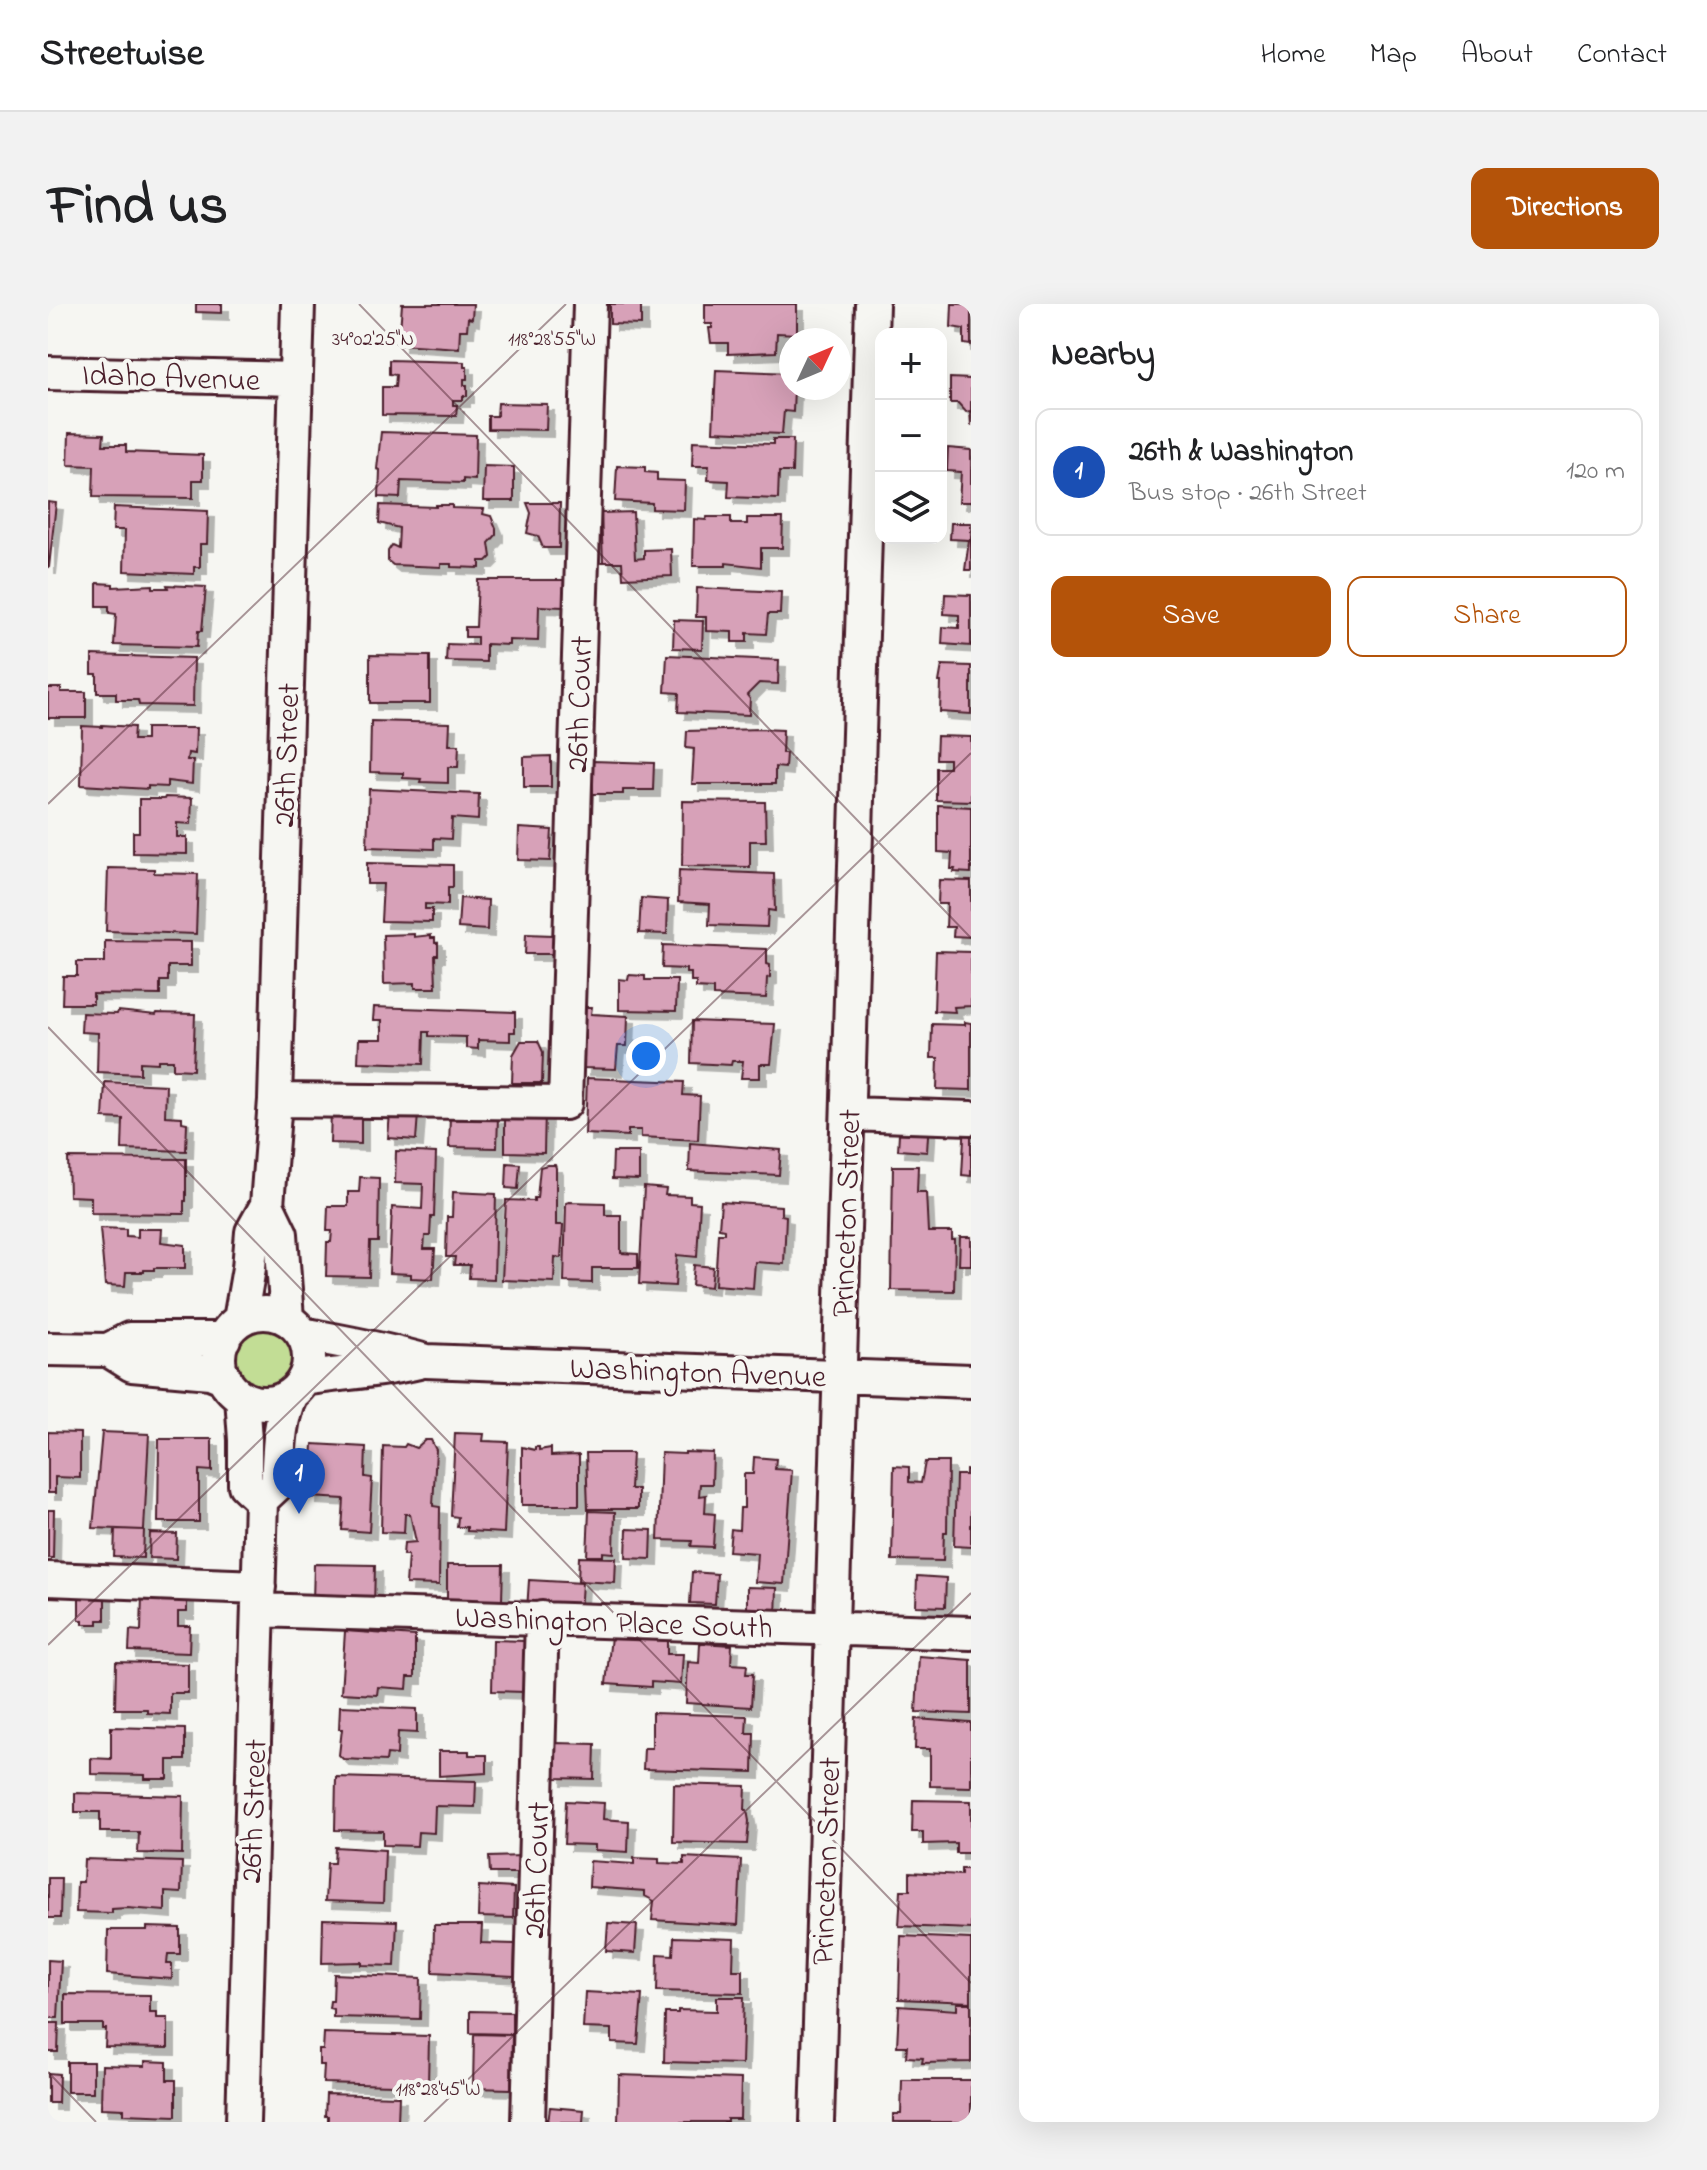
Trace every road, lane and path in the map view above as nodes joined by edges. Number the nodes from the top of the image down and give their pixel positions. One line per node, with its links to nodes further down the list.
1 (298, 304): 5 (street, 26th Street)
2 (590, 304): 6 (street, 26th Court)
3 (872, 304): 7 (street, Princeton Street)
4 (48, 373): 5 (street, Idaho Avenue)
5 (295, 379): 6 (street, 26th Street)
6 (275, 1100): 9 (street, 26th Street)
7 (848, 1114): 8 (street); 15 (street, Princeton Street)
8 (971, 1118)
9 (267, 1205): 10 (street, 26th Street); 11 (street, 26th Street)
10 (295, 1327): 11 (street); 14 (street, Washington Avenue); 18 (street)
11 (232, 1329): 13 (street); 17 (street)
12 (48, 1349): 13 (street)
13 (108, 1350): 17 (street)
14 (426, 1361): 15 (street, Washington Avenue); 18 (street, Washington Avenue)
15 (840, 1377): 16 (street, Washington Avenue); 23 (street, Princeton Street)
16 (971, 1381)
17 (233, 1387): 18 (street); 19 (street, 26th Street)
18 (297, 1387): 19 (street, 26th Street)
19 (261, 1500): 21 (street, 26th Street)
20 (48, 1579): 21 (street, Washington Place South)
21 (258, 1599): 22 (street, Washington Place South); 25 (street, 26th Street)
22 (542, 1618): 23 (street, Washington Place South); 26 (street, 26th Court)
23 (832, 1629): 24 (street, Washington Place South); 27 (street, Princeton Street)
24 (971, 1633)
25 (243, 2122)
26 (528, 2122)
27 (817, 2122)

